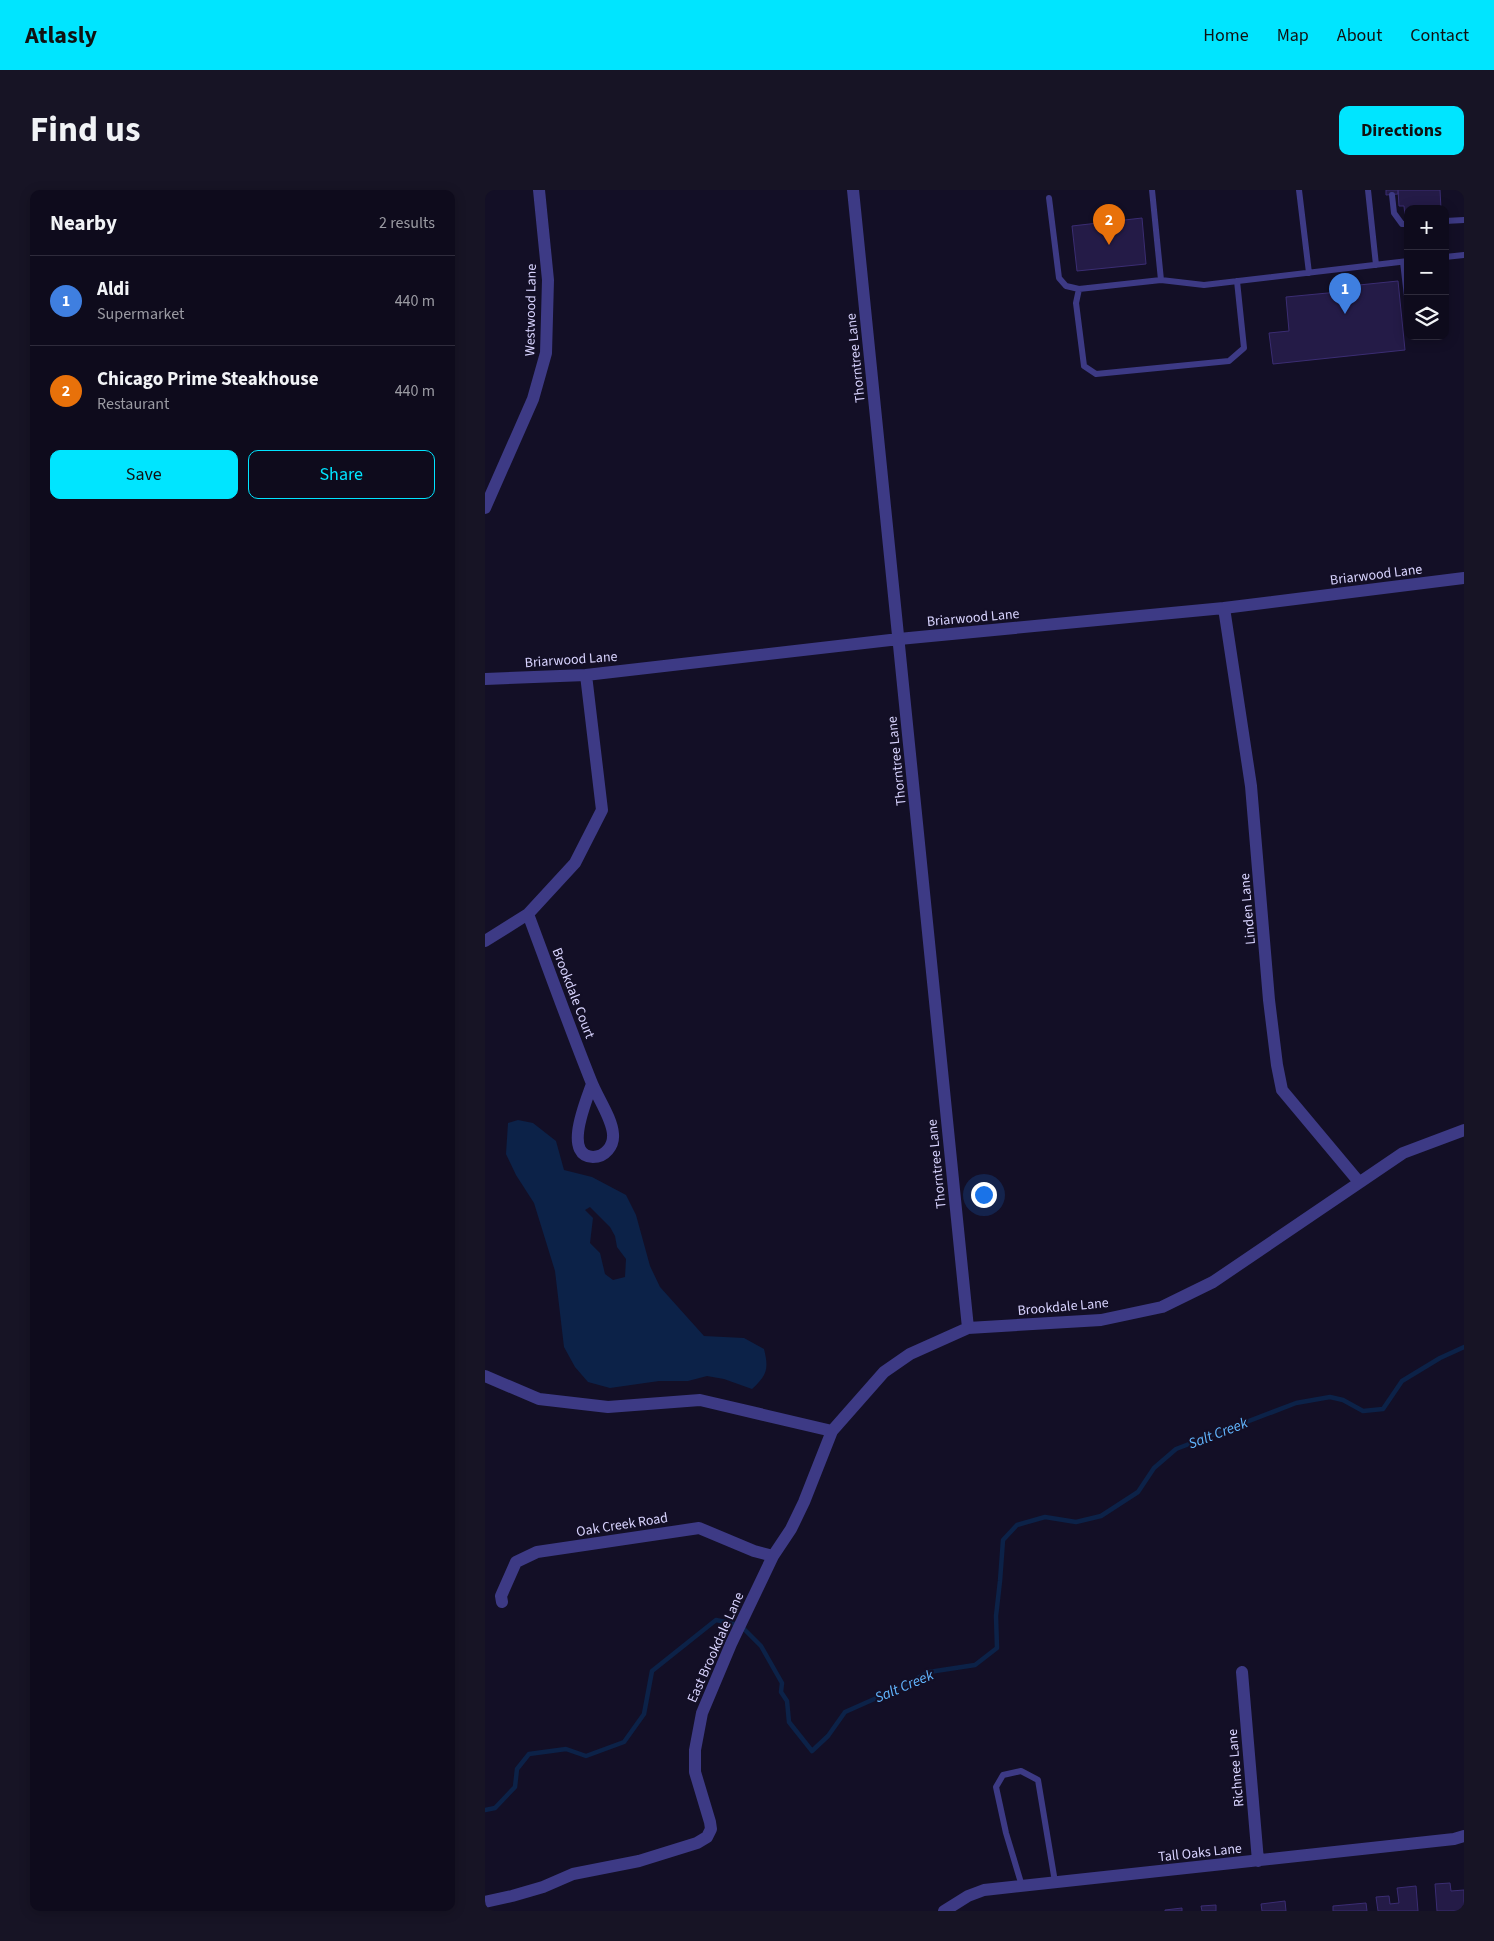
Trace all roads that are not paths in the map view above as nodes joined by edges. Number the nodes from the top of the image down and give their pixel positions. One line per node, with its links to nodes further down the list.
1 (539, 190): 19 (street, Westwood Lane)
2 (853, 190): 22 (street, Thorntree Lane)
3 (1152, 190): 16 (lane)
4 (1299, 190): 15 (lane)
5 (1368, 190): 14 (lane)
6 (1391, 195): 10 (lane)
7 (1049, 198): 18 (lane)
8 (1464, 220): 9 (lane)
9 (1449, 221)
10 (1404, 224)
11 (1464, 255): 12 (lane)
12 (1449, 257)
13 (1404, 262): 14 (lane)
14 (1376, 265): 15 (lane)
15 (1309, 273): 17 (lane)
16 (1161, 280): 17 (lane); 18 (lane)
17 (1237, 281): 18 (lane)
18 (1079, 289)
19 (485, 508)
20 (1464, 578): 21 (street, Briarwood Lane)
21 (1225, 608): 22 (street, Briarwood Lane); 29 (street, Linden Lane)
22 (899, 639): 23 (street, Briarwood Lane); 30 (street, Thorntree Lane)
23 (586, 675): 24 (street, Briarwood Lane); 25 (street)
24 (485, 679)
25 (528, 914): 26 (street); 27 (street, Brookdale Court)
26 (485, 942)
27 (592, 1084): 27 (street, Brookdale Court)
28 (1464, 1130): 29 (street, Brookdale Lane)
29 (1359, 1182): 30 (street, Brookdale Lane)
30 (968, 1328): 32 (street, Brookdale Lane)
31 (485, 1376): 32 (street)
32 (832, 1431): 33 (street, East Brookdale Lane)
33 (773, 1556): 34 (street, Oak Creek Road); 40 (street, East Brookdale Lane)
34 (503, 1602)
35 (1242, 1672): 37 (street, Richnee Lane)
36 (1464, 1836): 37 (street, Tall Oaks Lane)
37 (1258, 1860): 38 (street, Tall Oaks Lane)
38 (1055, 1882): 39 (street, Tall Oaks Lane); 39 (lane)
39 (1022, 1886): 41 (street, Tall Oaks Lane)
40 (485, 1902)
41 (944, 1911)

